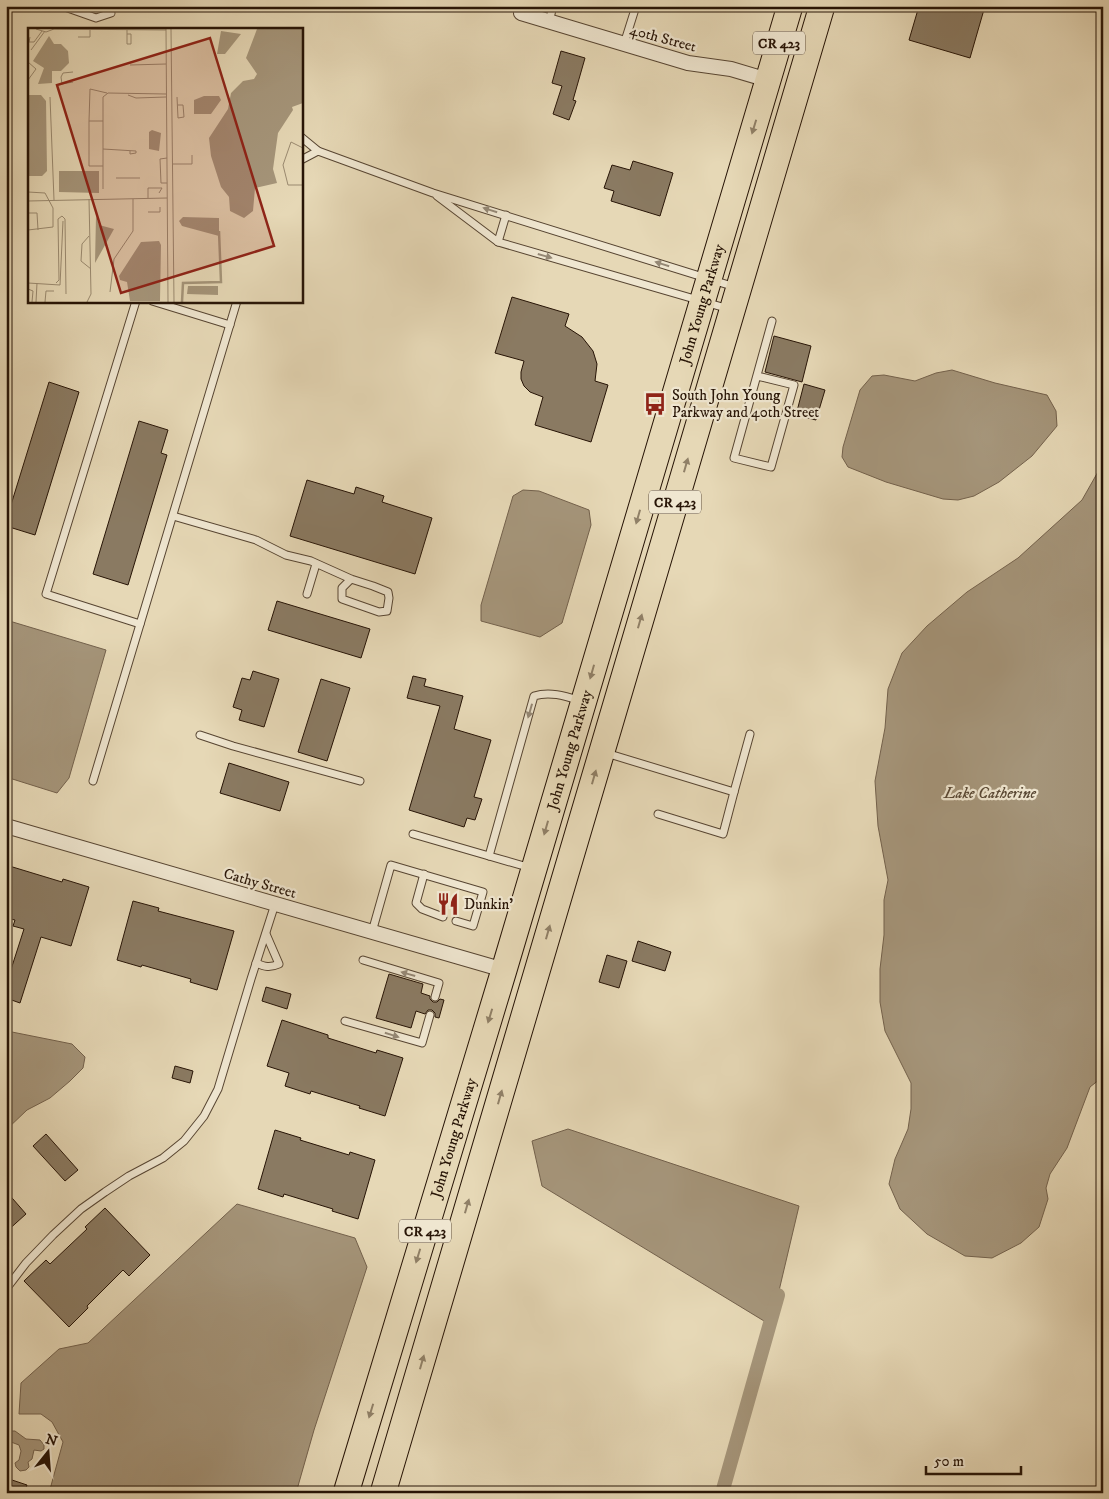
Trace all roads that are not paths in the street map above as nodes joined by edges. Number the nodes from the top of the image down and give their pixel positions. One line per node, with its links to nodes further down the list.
1 (62, 6): 6 (lane)
2 (553, 6): 8 (lane)
3 (636, 6): 9 (lane)
4 (790, 6): 10 (highway, John Young Parkway / CR 423)
5 (822, 6): 18 (highway, John Young Parkway / CR 423)
6 (111, 13)
7 (521, 13): 8 (street, 40th Street)
8 (549, 22): 9 (street, 40th Street)
9 (624, 44): 10 (street, 40th Street)
10 (768, 80): 17 (highway, John Young Parkway / CR 423, one-way to 17)
11 (302, 138): 12 (lane)
12 (318, 151): 13 (lane); 14 (lane)
13 (302, 159)
14 (433, 192): 15 (lane, one-way to 14); 16 (lane)
15 (506, 215): 16 (lane); 17 (lane, one-way to 15)
16 (498, 242): 22 (lane, one-way to 22)
17 (709, 278): 18 (lane); 22 (highway, John Young Parkway / CR 423)
18 (735, 299): 22 (lane); 34 (highway, John Young Parkway / CR 423, one-way to 18)
19 (136, 302): 30 (lane)
20 (155, 302): 24 (lane)
21 (237, 302): 24 (lane)
22 (702, 302): 31 (highway, John Young Parkway / CR 423, one-way to 31)
23 (772, 321): 25 (lane)
24 (230, 325): 26 (lane)
25 (757, 376): 25 (lane)
26 (172, 516): 27 (lane); 30 (lane)
27 (316, 564): 28 (lane); 29 (lane)
28 (351, 579): 28 (lane)
29 (307, 594)
30 (140, 624): 35 (lane)
31 (584, 702): 41 (lane, one-way to 41); 42 (highway, John Young Parkway / CR 423, one-way to 42)
32 (750, 734): 37 (lane)
33 (200, 735): 36 (lane)
34 (601, 752): 37 (lane); 55 (highway, John Young Parkway / CR 423, one-way to 34)
35 (94, 781)
36 (360, 781)
37 (734, 792): 38 (lane)
38 (658, 814)
39 (6, 826): 44 (street, Cathy Street)
40 (413, 834): 41 (lane)
41 (489, 856): 42 (lane)
42 (534, 869): 51 (highway, John Young Parkway / CR 423)
43 (424, 874): 45 (lane); 46 (lane); 47 (lane)
44 (275, 904): 47 (street, Cathy Street); 48 (lane)
45 (443, 917)
46 (456, 920)
47 (372, 932): 51 (street, Cathy Street)
48 (266, 934): 50 (lane); 50 (lane)
49 (363, 960): 52 (lane, one-way to 49)
50 (256, 963): 56 (lane)
51 (504, 970): 55 (highway); 57 (highway, John Young Parkway / CR 423, one-way to 57)
52 (435, 997)
53 (430, 1015): 54 (lane, one-way to 53)
54 (346, 1020)
55 (510, 1062): 58 (highway, John Young Parkway / CR 423, one-way to 55)
56 (6, 1289)
57 (346, 1493)
58 (383, 1493)

